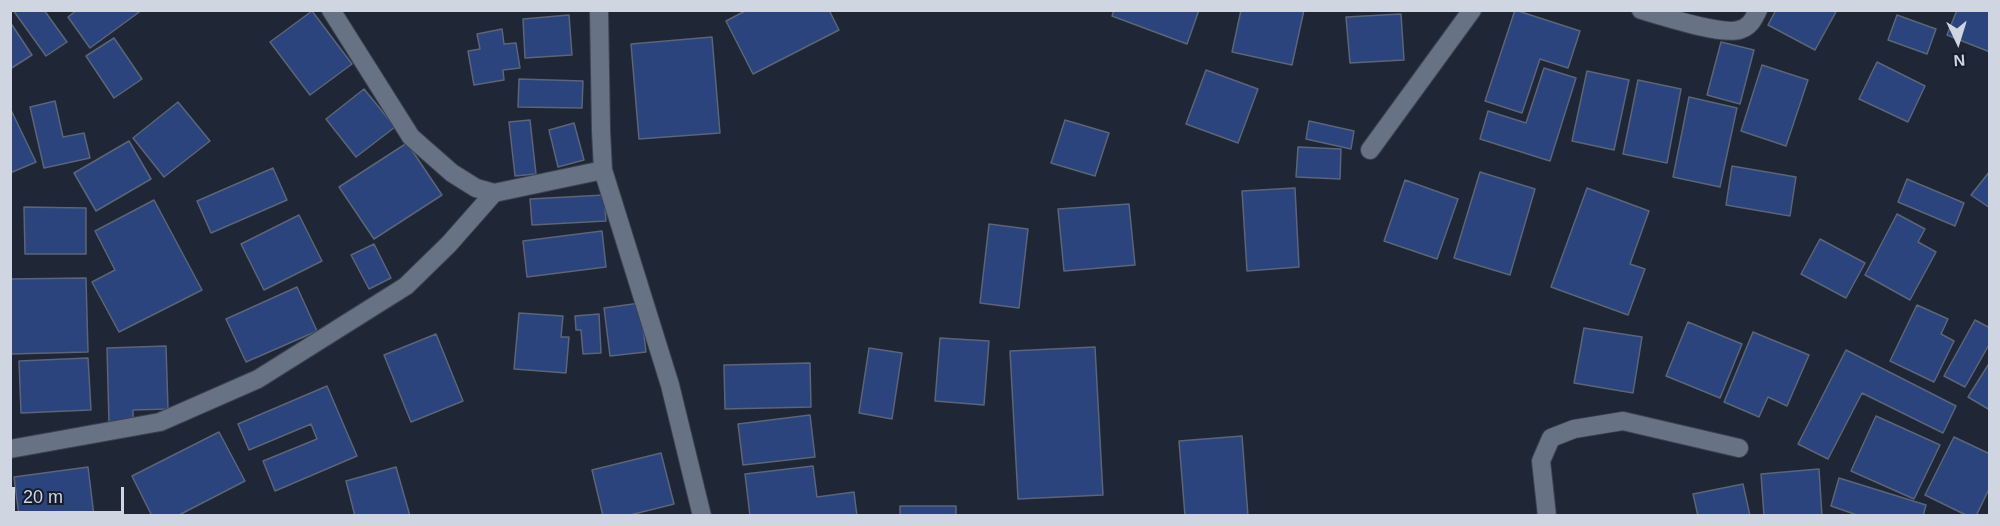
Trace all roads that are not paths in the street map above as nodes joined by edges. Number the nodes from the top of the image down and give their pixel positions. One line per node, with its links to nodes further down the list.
1 (331, 10): 8 (street)
2 (599, 10): 7 (street)
3 (1472, 10): 6 (street)
4 (1641, 10): 5 (street)
5 (1758, 10)
6 (1370, 150)
7 (603, 170): 8 (street); 11 (street)
8 (494, 193): 10 (street)
9 (1739, 448): 12 (street)
10 (10, 449)
11 (702, 516)
12 (1547, 516)

